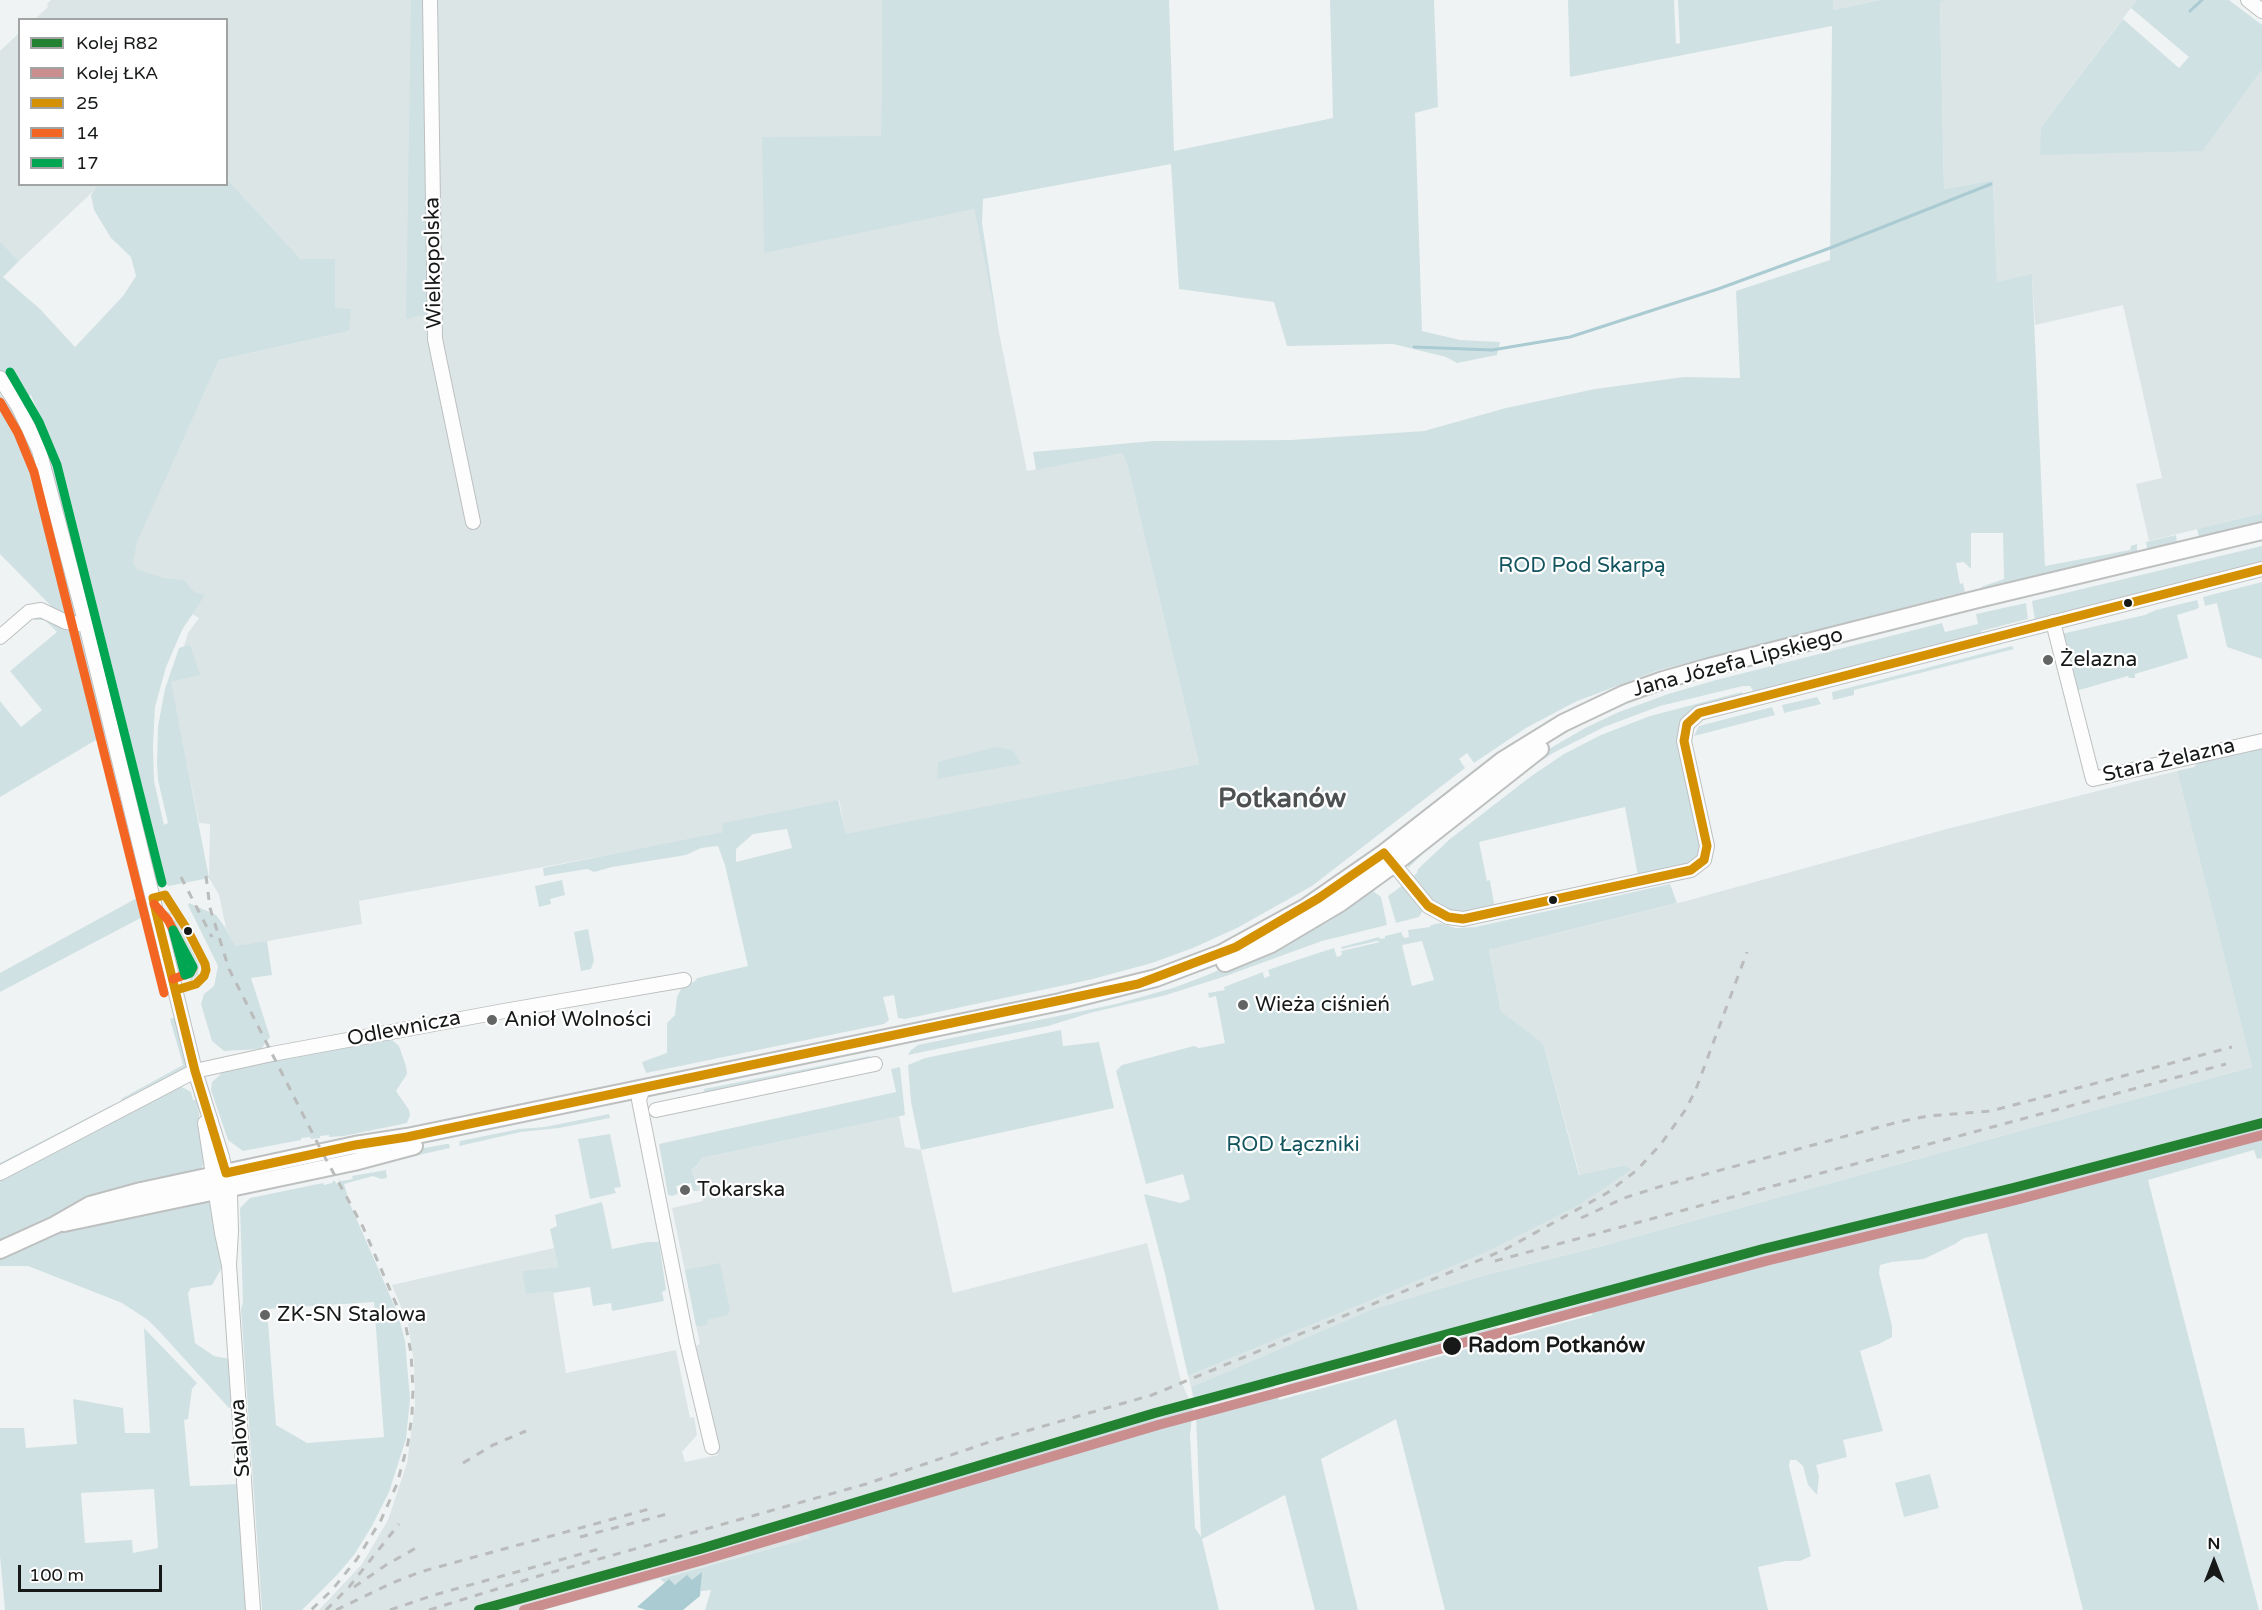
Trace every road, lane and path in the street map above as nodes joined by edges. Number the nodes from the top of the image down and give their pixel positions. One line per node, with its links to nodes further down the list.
1 (430, 0): 5 (street, Wielkopolska)
2 (2248, 0): 3 (street)
3 (2262, 11)
4 (0, 378): 10 (street, Stalowa)
5 (473, 522)
6 (2262, 531): 13 (main road, Jana Józefa Lipskiego)
7 (2262, 542): 13 (main road, Jana Józefa Lipskiego)
8 (2262, 569): 9 (street)
9 (2053, 622): 12 (street, Stara Żelazna); 13 (street)
10 (86, 625): 11 (street); 15 (street, Stalowa)
11 (0, 637)
12 (2262, 741)
13 (1389, 859): 19 (main road, Jana Józefa Lipskiego)
14 (684, 980): 17 (street, Odlewnicza)
15 (192, 1057): 17 (street); 18 (street, Stalowa)
16 (875, 1064): 21 (street)
17 (213, 1067): 18 (street, Odlewnicza); 20 (street)
18 (195, 1071): 20 (street, Stalowa); 22 (street, Odlewnicza)
19 (636, 1093): 23 (main road, Jana Józefa Lipskiego); 25 (street)
20 (201, 1094): 23 (street, Stalowa)
21 (656, 1110)
22 (0, 1173)
23 (221, 1181): 24 (main road, Jana Józefa Lipskiego); 26 (street, Stalowa)
24 (0, 1250)
25 (712, 1447)
26 (254, 1610)

